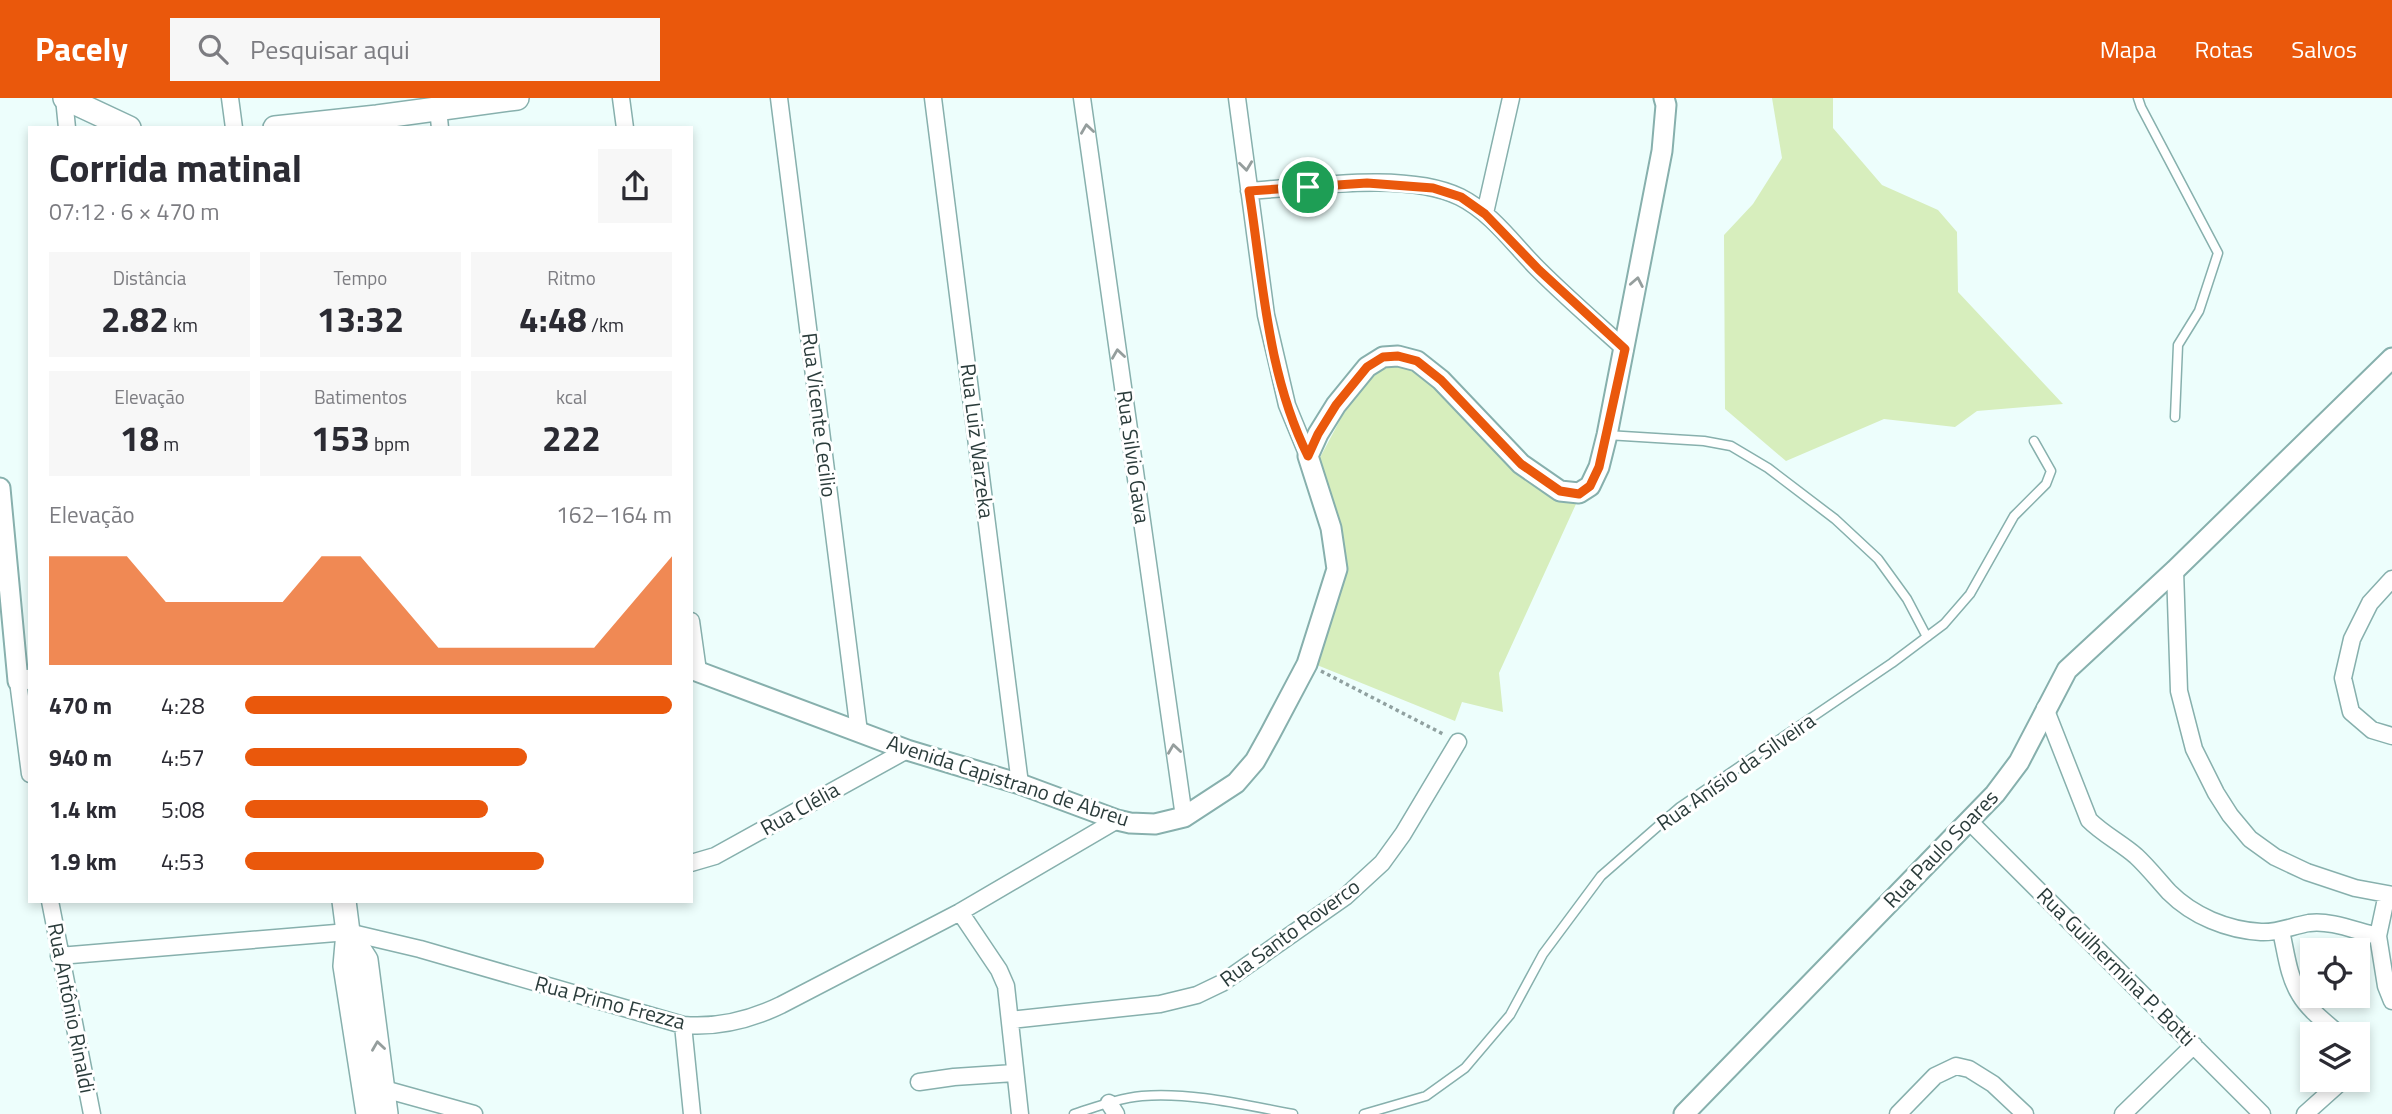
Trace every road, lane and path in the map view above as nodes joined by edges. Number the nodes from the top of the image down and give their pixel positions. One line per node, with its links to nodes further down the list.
1 (64, 98): 14 (street); 15 (main road)
2 (230, 98): 16 (street)
3 (517, 98): 12 (main road)
4 (621, 98): 18 (street)
5 (779, 98): 36 (street, Rua Vicente Cecilio)
6 (933, 98): 41 (street, Rua Luiz Warzeka)
7 (1082, 98): 42 (street, Rua Silvio Gava, one-way to 7)
8 (1237, 98): 19 (street, one-way to 19)
9 (1511, 98): 20 (street)
10 (1664, 98): 21 (street, one-way to 10)
11 (2138, 98): 23 (lane)
12 (484, 100): 13 (main road)
13 (439, 118): 17 (main road)
14 (68, 126)
15 (126, 126)
16 (234, 126)
17 (308, 126)
18 (625, 126)
19 (1249, 191): 20 (street); 26 (street)
20 (1485, 214): 21 (street)
21 (1625, 349): 24 (street)
22 (2392, 358): 28 (street, Rua Paulo Soares)
23 (2175, 416)
24 (1606, 435): 26 (street); 30 (lane)
25 (2034, 441): 30 (lane, Rua Anísio da Silveira)
26 (1308, 456): 32 (street, Avenida Capistrano de Abreu)
27 (0, 488): 34 (street)
28 (2175, 570): 35 (street, Rua Paulo Soares); 46 (street)
29 (2392, 579): 37 (street)
30 (1927, 638): 72 (lane, Rua Anísio da Silveira)
31 (693, 646): 33 (street)
32 (1307, 664): 38 (path); 42 (street, Avenida Capistrano de Abreu)
33 (695, 670): 36 (street, Avenida Capistrano de Abreu)
34 (24, 680): 39 (street)
35 (2045, 708): 44 (street, Rua Paulo Soares); 50 (street)
36 (859, 732): 40 (street, Avenida Capistrano de Abreu)
37 (2392, 736)
38 (1458, 742): 55 (street, Rua Santo Roverco)
39 (28, 743)
40 (907, 750): 41 (street, Avenida Capistrano de Abreu); 45 (street, Rua Clélia)
41 (1020, 784): 43 (street, Avenida Capistrano de Abreu)
42 (1184, 817): 43 (street, Avenida Capistrano de Abreu)
43 (1117, 820): 49 (street, Rua Primo Frezza)
44 (1969, 821): 58 (street, Rua Guilhermina P. Botti); 73 (street, Rua Paulo Soares)
45 (693, 862)
46 (2390, 895): 52 (street)
47 (50, 903): 53 (street, Rua Antônio Rinaldi)
48 (344, 903): 51 (main road)
49 (960, 912): 55 (street); 57 (street, Rua Primo Frezza)
50 (2281, 931): 52 (street); 56 (street)
51 (348, 932): 53 (street, Rua Primo Frezza); 57 (street, Rua Primo Frezza); 61 (main road)
52 (2378, 936): 54 (street)
53 (59, 956): 64 (street, Rua Antônio Rinaldi)
54 (2392, 1001)
55 (1010, 1020): 59 (street)
56 (2326, 1022)
57 (683, 1025): 68 (street)
58 (2194, 1045): 76 (street); 77 (street, Rua Guilhermina P. Botti)
59 (1014, 1073): 60 (street); 69 (street)
60 (919, 1082)
61 (374, 1089): 65 (main road); 66 (main road); 67 (street)
62 (2330, 1092): 78 (street)
63 (1113, 1108): 70 (lane); 71 (lane)
64 (92, 1114)
65 (368, 1114)
66 (386, 1114)
67 (474, 1114)
68 (692, 1114)
69 (1020, 1114)
70 (1074, 1114)
71 (1293, 1114)
72 (1364, 1114)
73 (1684, 1114)
74 (1898, 1114): 75 (street)
75 (2025, 1114)
76 (2123, 1114)
77 (2262, 1114)
78 (2305, 1114)

